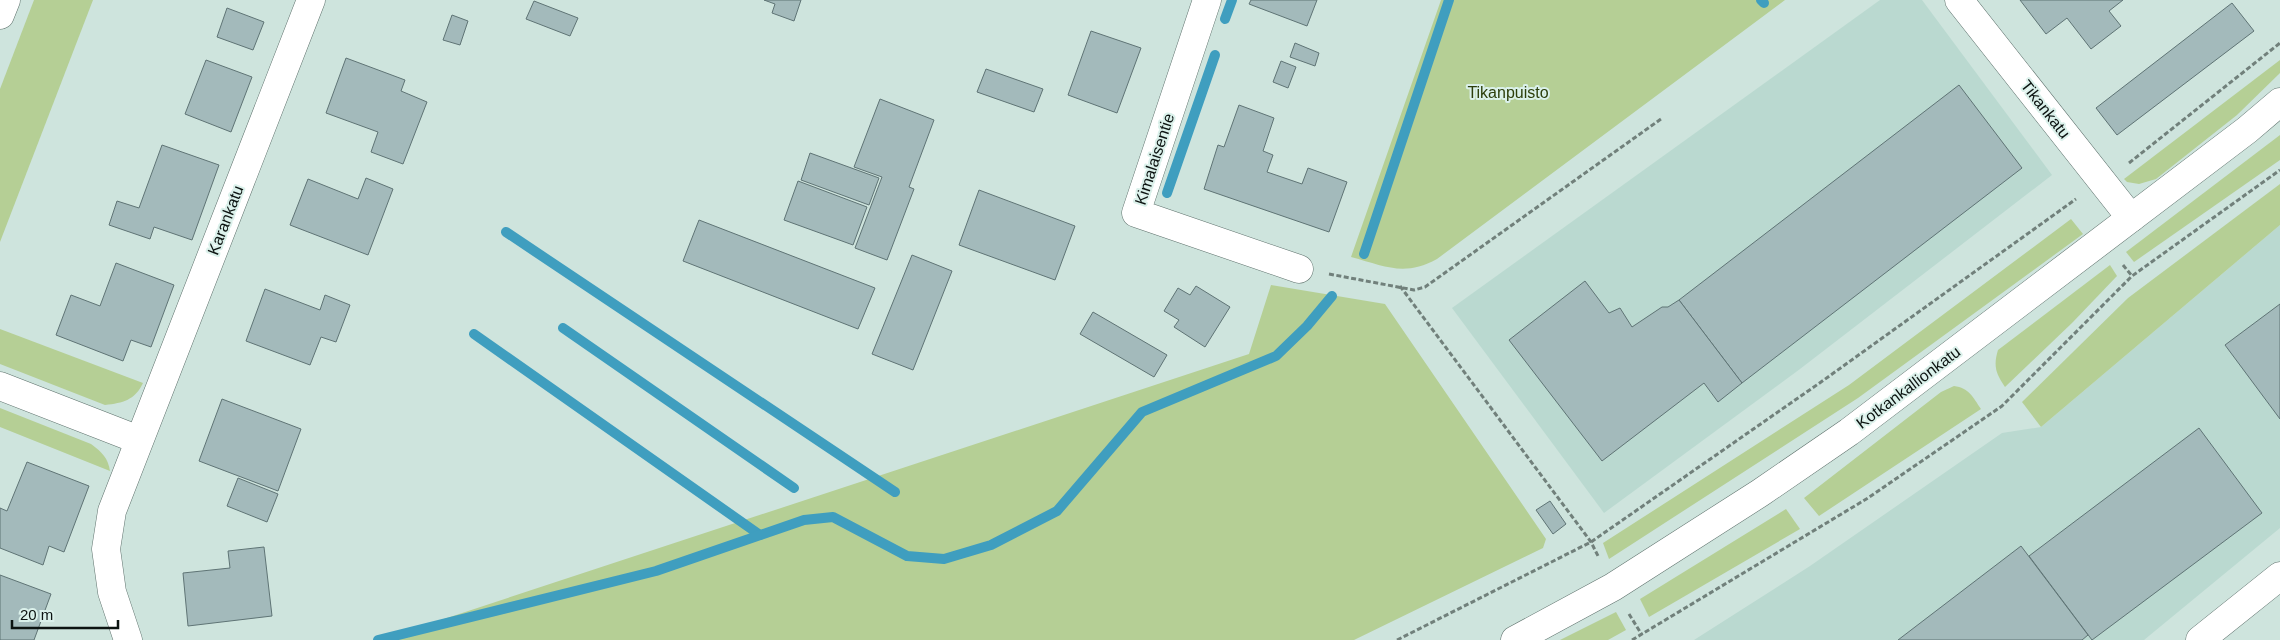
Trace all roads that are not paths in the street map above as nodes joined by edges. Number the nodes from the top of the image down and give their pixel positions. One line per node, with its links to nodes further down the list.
1 (6, 0): 5 (street)
2 (311, 0): 10 (street, Karankatu)
3 (1207, 0): 8 (street, Kimalaisentie)
4 (1959, 0): 7 (street, Tikankatu)
5 (0, 15)
6 (2280, 102): 7 (street, Kotkankallionkatu)
7 (2131, 218): 13 (street, Kotkankallionkatu)
8 (1299, 269)
9 (0, 386): 10 (street)
10 (139, 440): 12 (street, Karankatu)
11 (2280, 576): 14 (street)
12 (128, 640)
13 (1516, 640)
14 (2200, 640)

